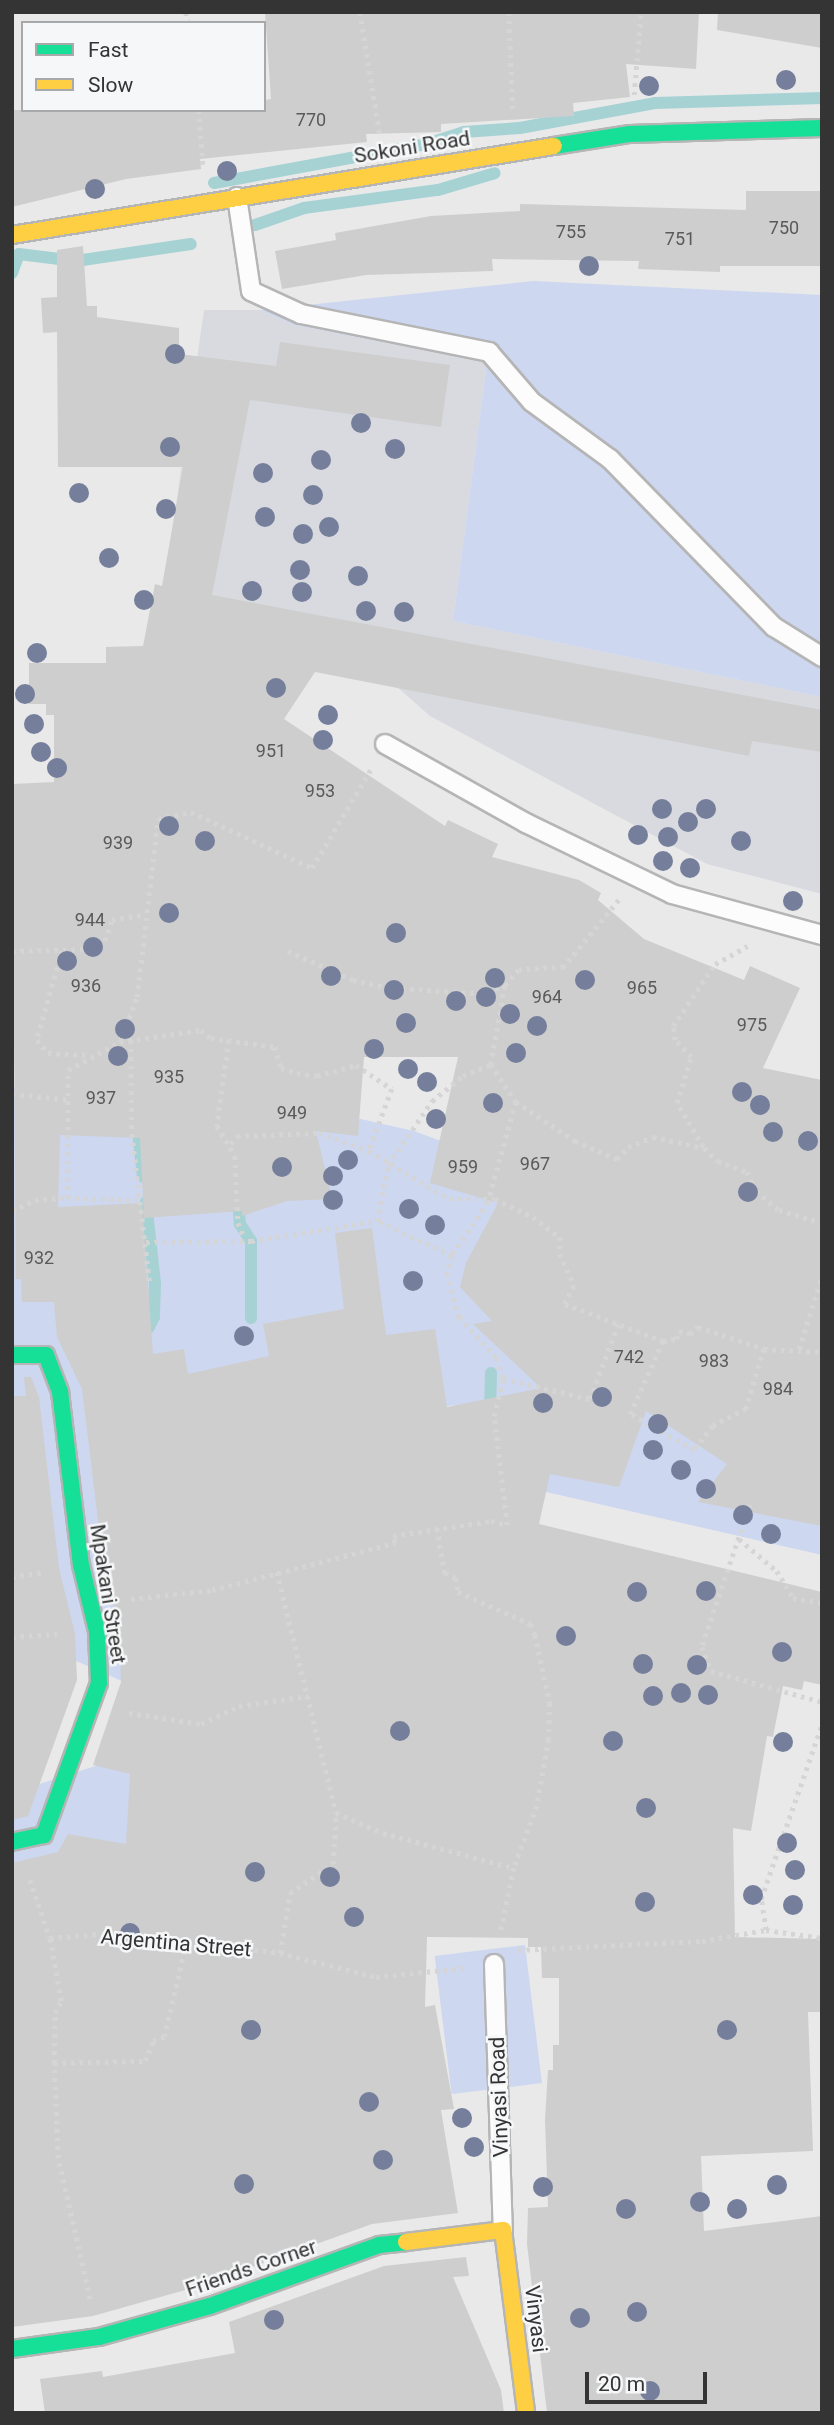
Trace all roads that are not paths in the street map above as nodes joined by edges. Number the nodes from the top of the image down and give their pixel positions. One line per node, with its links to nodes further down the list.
1 (822, 128): 2 (street, Sokoni Road)
2 (237, 197): 3 (street, Sokoni Road); 4 (lane)
3 (12, 235)
4 (822, 657)
5 (385, 744): 6 (lane)
6 (822, 935)
7 (12, 1355): 8 (street, Mpakani Street)
8 (18, 1842)
9 (494, 1964): 10 (lane, Vinyasi Road)
10 (503, 2230): 11 (street, Friends Corner); 12 (street, Vinyasi)
11 (12, 2349)
12 (526, 2413)

